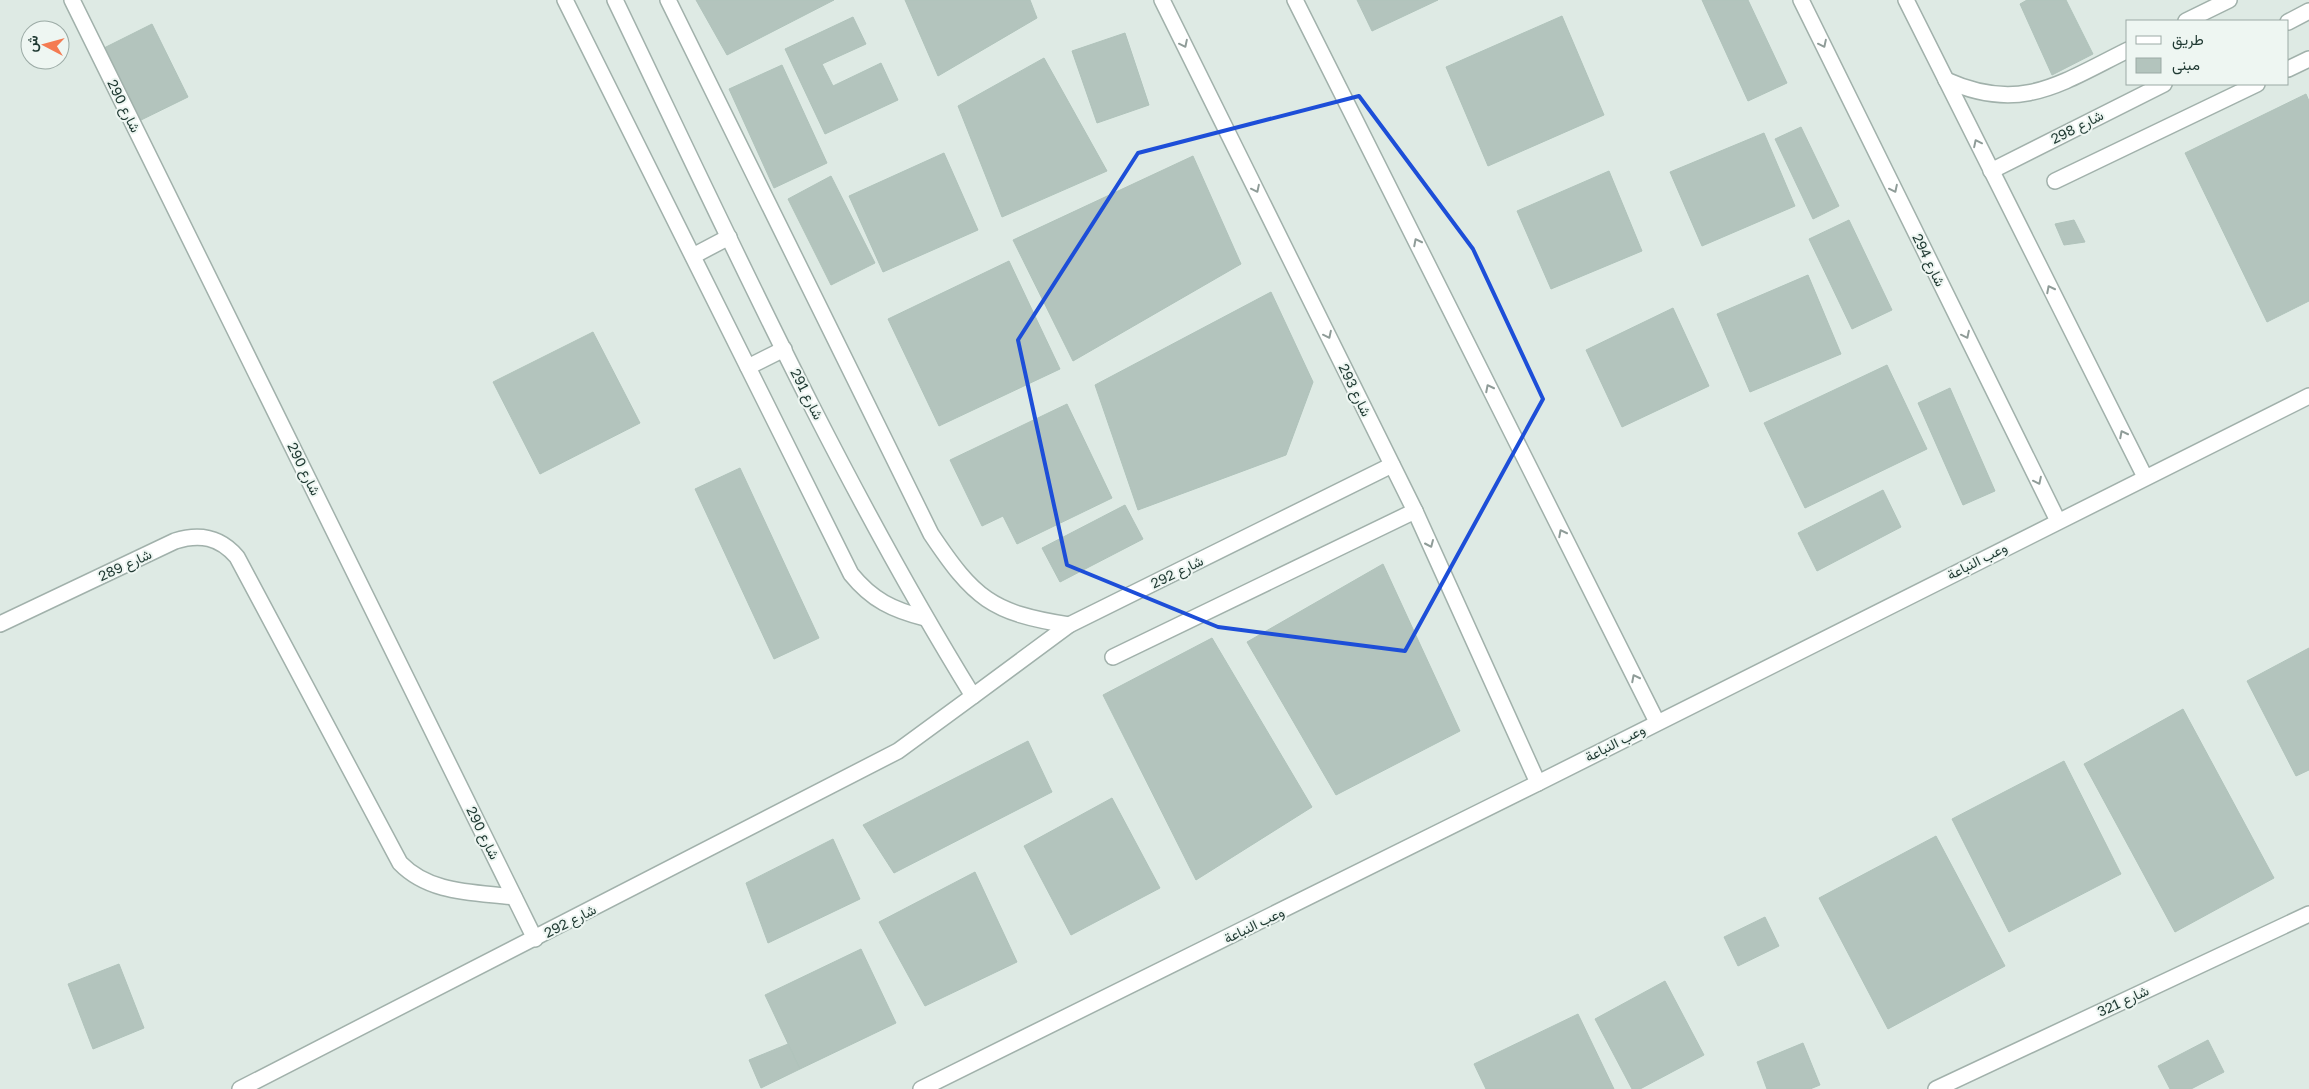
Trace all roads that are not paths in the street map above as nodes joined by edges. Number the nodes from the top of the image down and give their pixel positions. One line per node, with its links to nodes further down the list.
1 (72, 0): 37 (street, شارع 290)
2 (565, 0): 22 (street)
3 (615, 0): 21 (street, شارع 291)
4 (668, 0): 32 (street)
5 (1162, 0): 26 (street, شارع 293, one-way to 26)
6 (1295, 0): 35 (street, one-way to 6)
7 (1801, 0): 29 (street, شارع 294, one-way to 29)
8 (1906, 0): 16 (street)
9 (2229, 0): 11 (street)
10 (2309, 11): 12 (street)
11 (2188, 20)
12 (2289, 21)
13 (2126, 51): 16 (street)
14 (2309, 59): 15 (street)
15 (2290, 63)
16 (1946, 80): 19 (street, one-way to 16)
17 (2162, 85): 19 (street, شارع 298)
18 (2255, 85): 20 (street)
19 (1991, 171): 27 (street, one-way to 19)
20 (2055, 181)
21 (729, 237): 22 (street); 23 (street, شارع 291)
22 (693, 256): 24 (street)
23 (784, 349): 24 (street); 30 (street, شارع 291)
24 (748, 367): 30 (street)
25 (2309, 396): 27 (street, وعب النباعة)
26 (1392, 465): 28 (street, شارع 293); 32 (street, شارع 292)
27 (2145, 477): 29 (street, وعب النباعة)
28 (1415, 511): 33 (street); 36 (street, شارع 293, one-way to 36)
29 (2058, 521): 35 (street, وعب النباعة)
30 (925, 618): 34 (street, شارع 291)
31 (0, 624): 37 (street, شارع 289)
32 (1069, 625): 34 (street, شارع 292)
33 (1112, 657)
34 (973, 696): 39 (street, شارع 292)
35 (1657, 722): 36 (street, وعب النباعة)
36 (1538, 783): 41 (street, وعب النباعة)
37 (514, 897): 39 (street, شارع 290)
38 (2309, 914): 42 (street, شارع 321)
39 (535, 939): 40 (street, شارع 292)
40 (240, 1089)
41 (921, 1089)
42 (1936, 1089)

